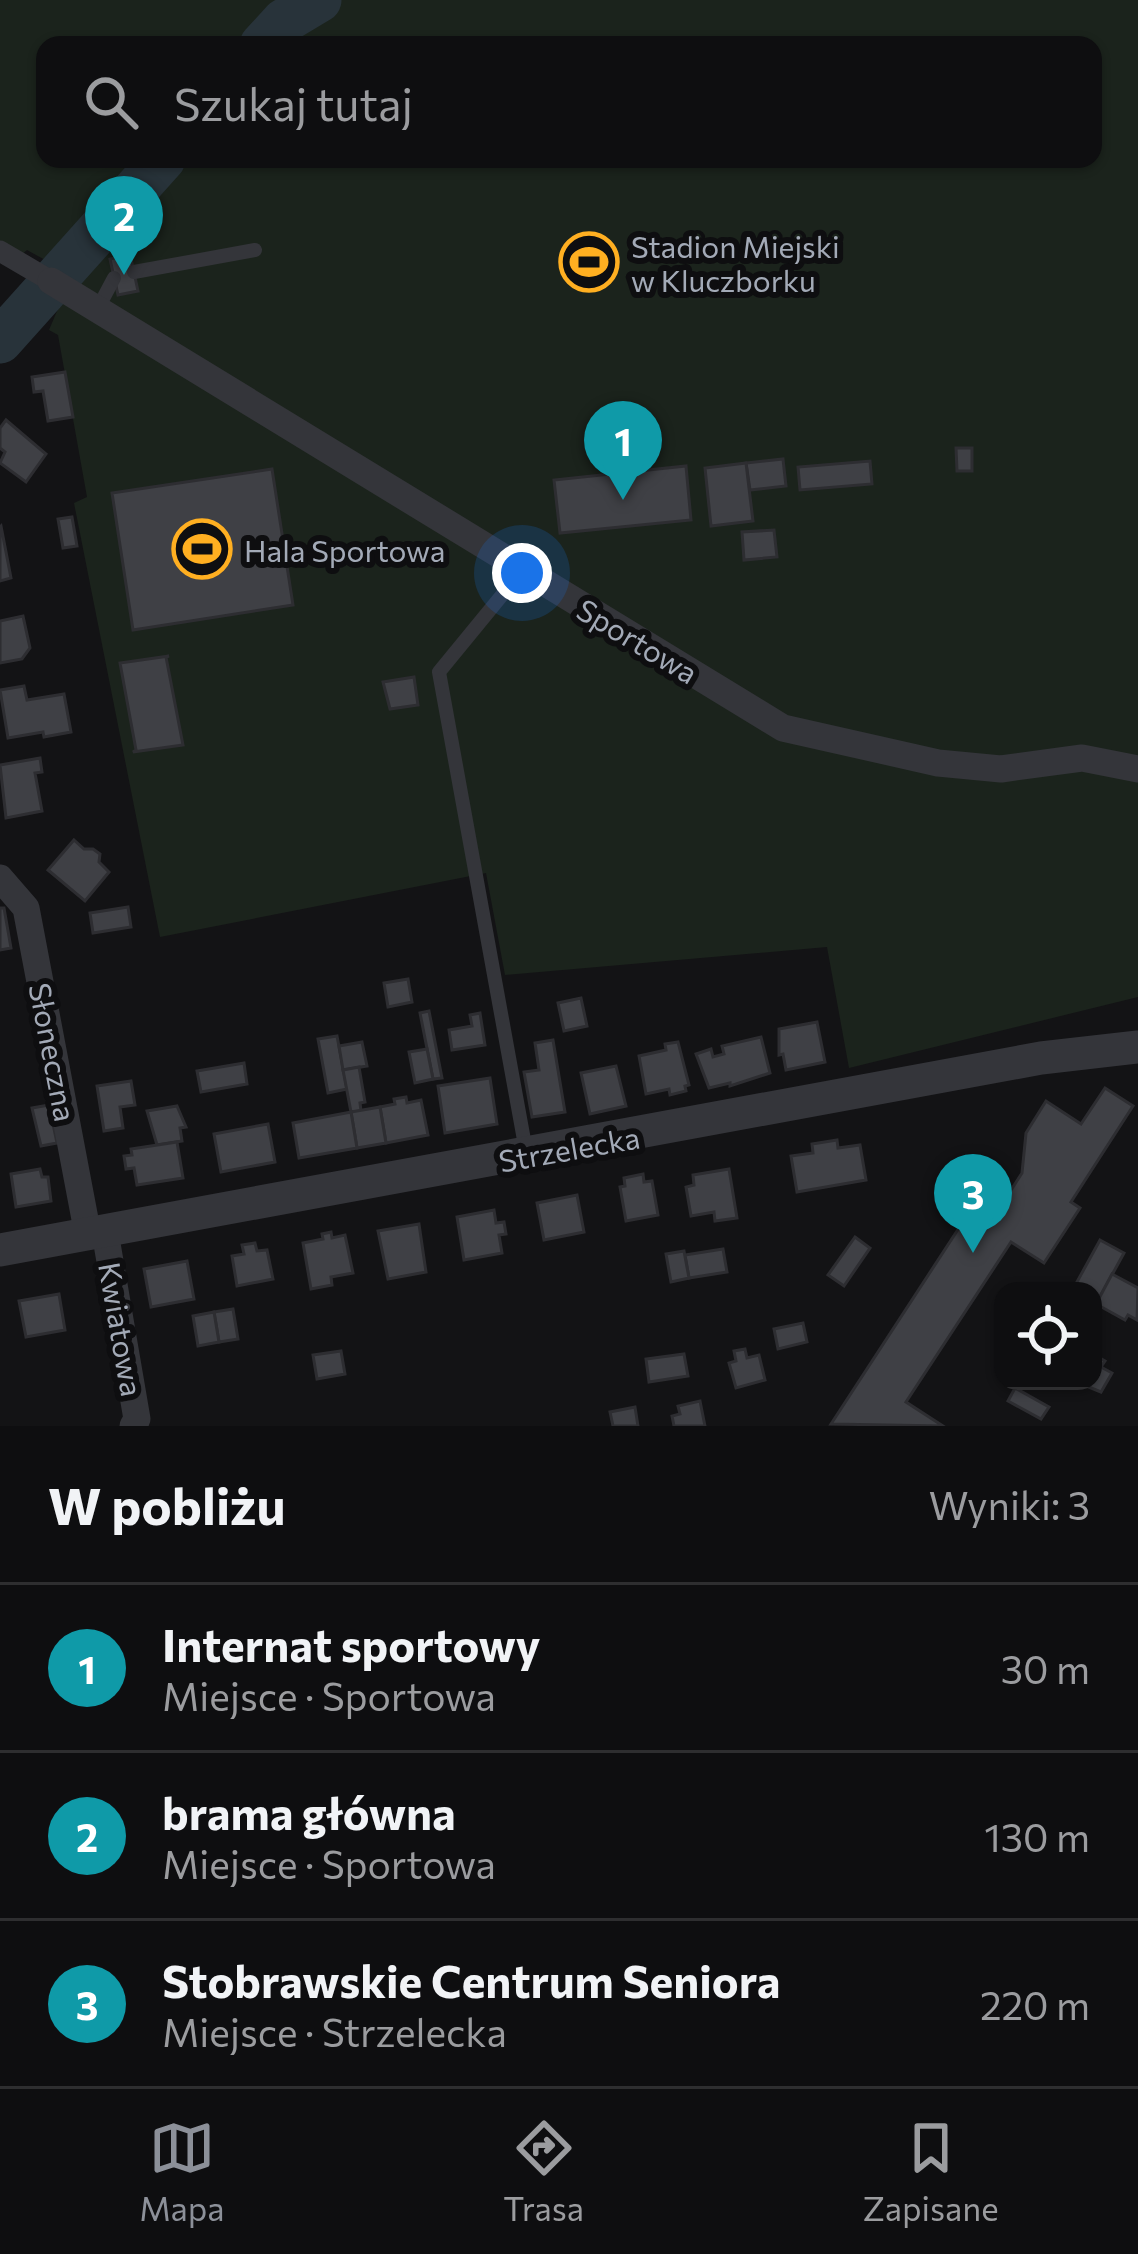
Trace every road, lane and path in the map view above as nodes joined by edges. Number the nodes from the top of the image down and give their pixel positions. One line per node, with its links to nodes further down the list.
1 (255, 250): 3 (lane)
2 (0, 251): 5 (street, Sportowa)
3 (134, 272)
4 (114, 278): 6 (lane)
5 (52, 281): 6 (street, Sportowa)
6 (91, 306): 7 (street, Sportowa)
7 (514, 564): 8 (street, Sportowa); 11 (lane)
8 (1138, 769)
9 (0, 878): 12 (street, Słoneczna)
10 (1138, 1047): 11 (street, Strzelecka)
11 (526, 1156): 12 (street, Strzelecka)
12 (97, 1233): 13 (street, Strzelecka); 14 (street, Kwiatowa)
13 (0, 1250)
14 (133, 1426)

